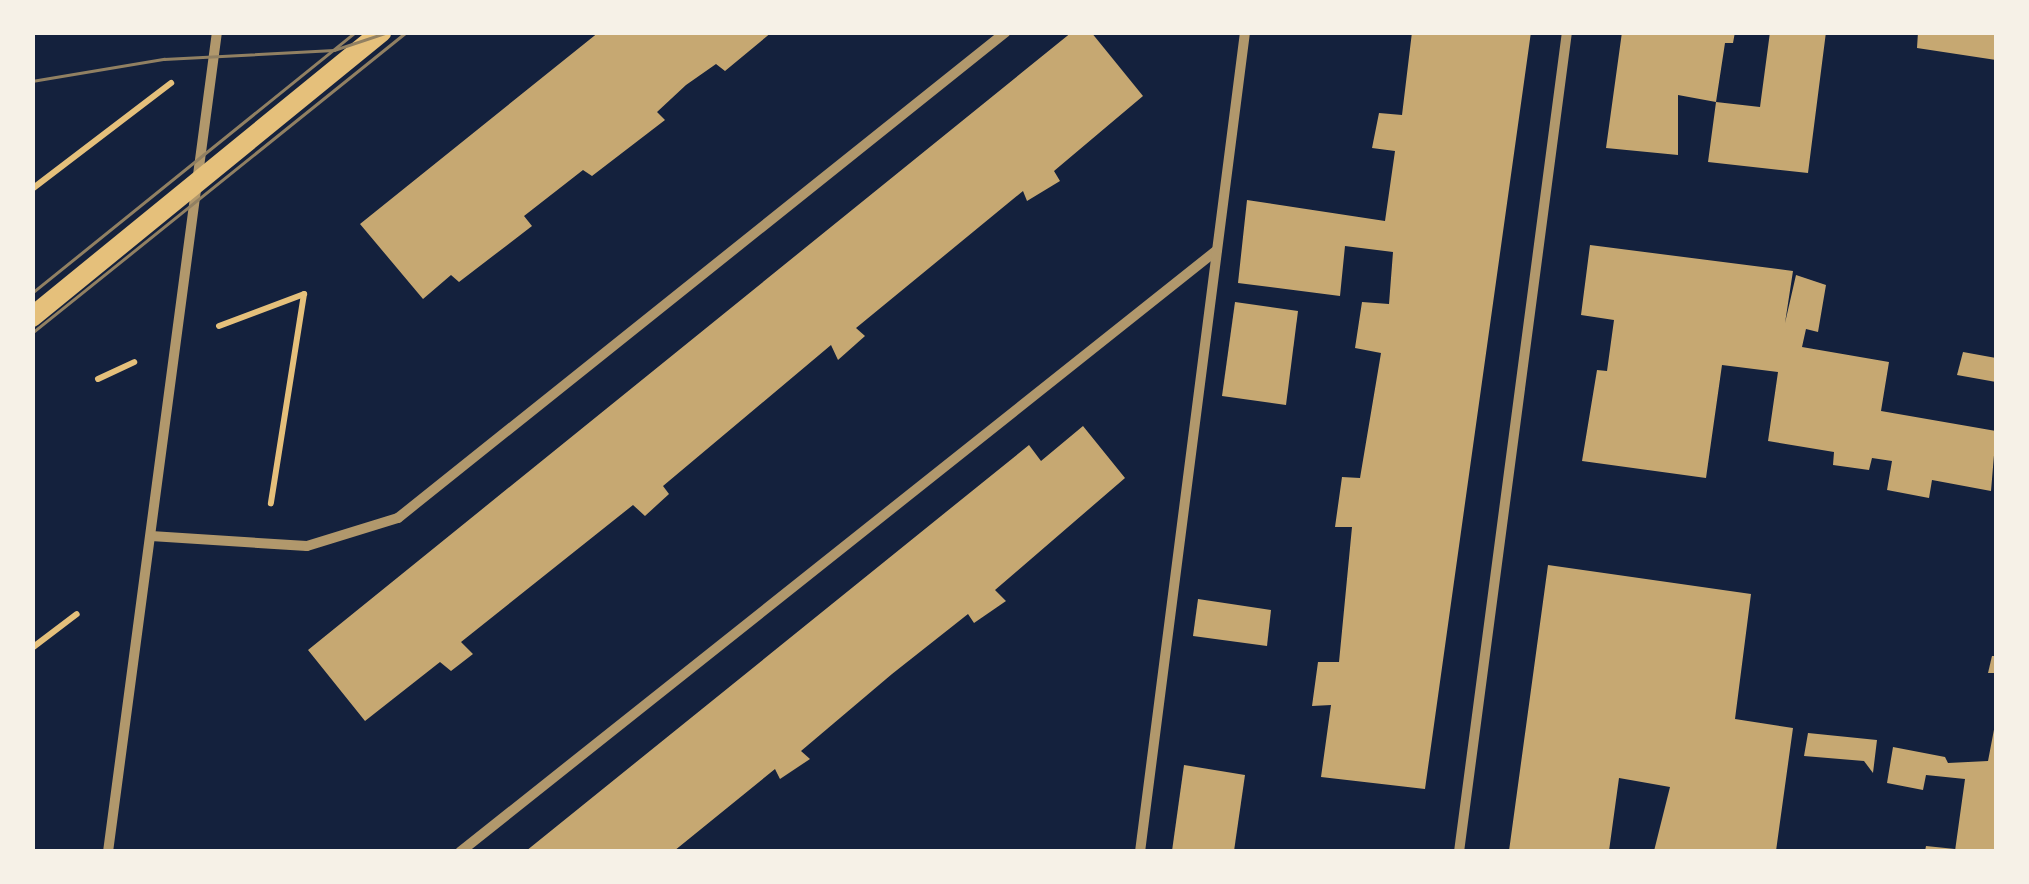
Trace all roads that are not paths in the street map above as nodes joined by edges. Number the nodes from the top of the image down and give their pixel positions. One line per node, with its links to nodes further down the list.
1 (216, 32): 6 (street)
2 (382, 32): 6 (main road)
3 (1006, 32): 9 (street)
4 (1244, 32): 7 (street)
5 (1567, 32): 13 (street)
6 (201, 181): 8 (main road); 9 (street)
7 (1217, 250): 11 (street); 12 (street)
8 (32, 317)
9 (151, 536): 10 (street)
10 (108, 852)
11 (460, 852)
12 (1140, 852)
13 (1459, 852)

